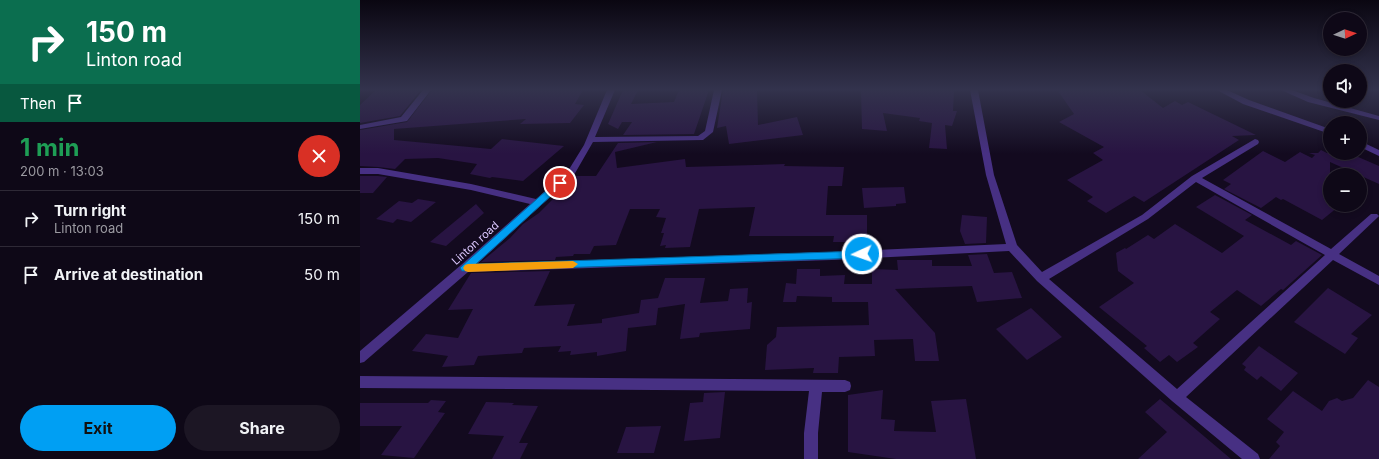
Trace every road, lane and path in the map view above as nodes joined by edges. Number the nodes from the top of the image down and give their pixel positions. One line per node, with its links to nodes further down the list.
1 (410, 111): 8 (street)
2 (602, 111): 10 (street, Linton road)
3 (713, 111): 10 (street)
4 (978, 111): 18 (street)
5 (1272, 111): 9 (street)
6 (1354, 111): 7 (street)
7 (1379, 118)
8 (360, 127)
9 (1323, 130)
10 (590, 140): 16 (street, Linton road)
11 (1255, 142): 15 (street)
12 (1367, 147): 13 (street)
13 (1379, 152)
14 (360, 171): 16 (street)
15 (1195, 178): 19 (street); 21 (street)
16 (539, 203): 20 (street, Linton road)
17 (1374, 216): 19 (street)
18 (1012, 247): 20 (street); 21 (street)
19 (1331, 255): 22 (street); 27 (street)
20 (465, 268): 23 (street, Linton road)
21 (1041, 278): 27 (street)
22 (1379, 281)
23 (360, 358)
24 (360, 382): 25 (street)
25 (816, 386): 26 (street); 28 (street)
26 (845, 386)
27 (1177, 397): 29 (street)
28 (811, 459)
29 (1253, 459)

